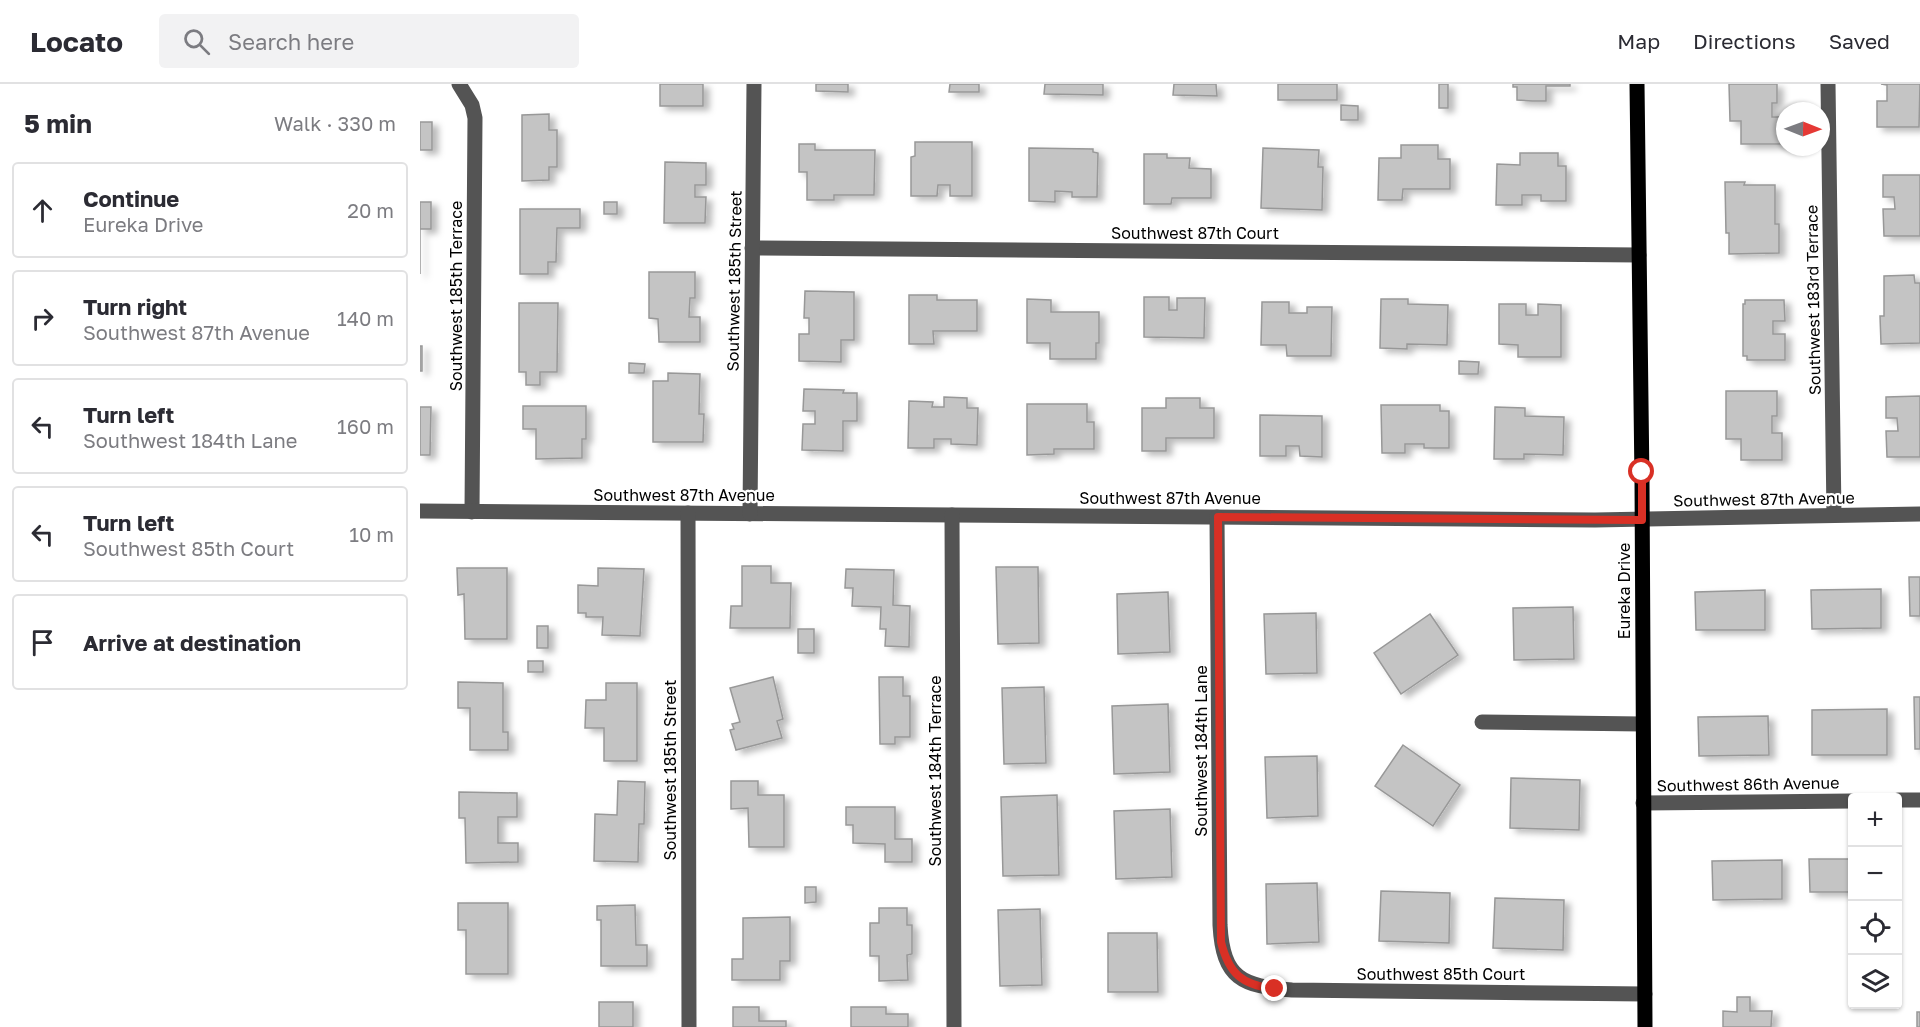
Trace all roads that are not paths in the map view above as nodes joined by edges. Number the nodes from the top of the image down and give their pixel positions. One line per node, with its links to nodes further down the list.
1 (460, 84): 8 (street, Southwest 185th Terrace)
2 (754, 84): 5 (street, Southwest 185th Street)
3 (1637, 84): 6 (main road, Eureka Drive)
4 (1828, 84): 13 (street, Southwest 183rd Terrace)
5 (752, 248): 6 (street, Southwest 87th Court); 10 (street, Southwest 185th Street)
6 (1639, 255): 15 (main road, Eureka Drive)
7 (420, 511): 8 (street, Southwest 87th Avenue)
8 (472, 512): 9 (street, Southwest 87th Avenue)
9 (688, 513): 10 (street, Southwest 87th Avenue); 24 (street, Southwest 185th Street)
10 (750, 514): 12 (street, Southwest 87th Avenue)
11 (1920, 514): 13 (street, Southwest 87th Avenue)
12 (952, 515): 14 (street, Southwest 87th Avenue); 25 (street, Southwest 184th Terrace)
13 (1834, 515): 15 (street, Southwest 87th Avenue)
14 (1218, 517): 15 (street, Southwest 87th Avenue); 22 (street, Southwest 184th Lane)
15 (1642, 520): 17 (main road, Eureka Drive)
16 (1482, 722): 17 (street)
17 (1642, 724): 21 (main road, Eureka Drive)
18 (1902, 800): 19 (street)
19 (1920, 800)
20 (1848, 801): 21 (street, Southwest 86th Avenue)
21 (1643, 803): 23 (main road, Eureka Drive)
22 (1240, 979): 23 (street, Southwest 85th Court)
23 (1645, 994): 26 (main road, Eureka Drive)
24 (689, 1027)
25 (954, 1027)
26 (1645, 1027)

